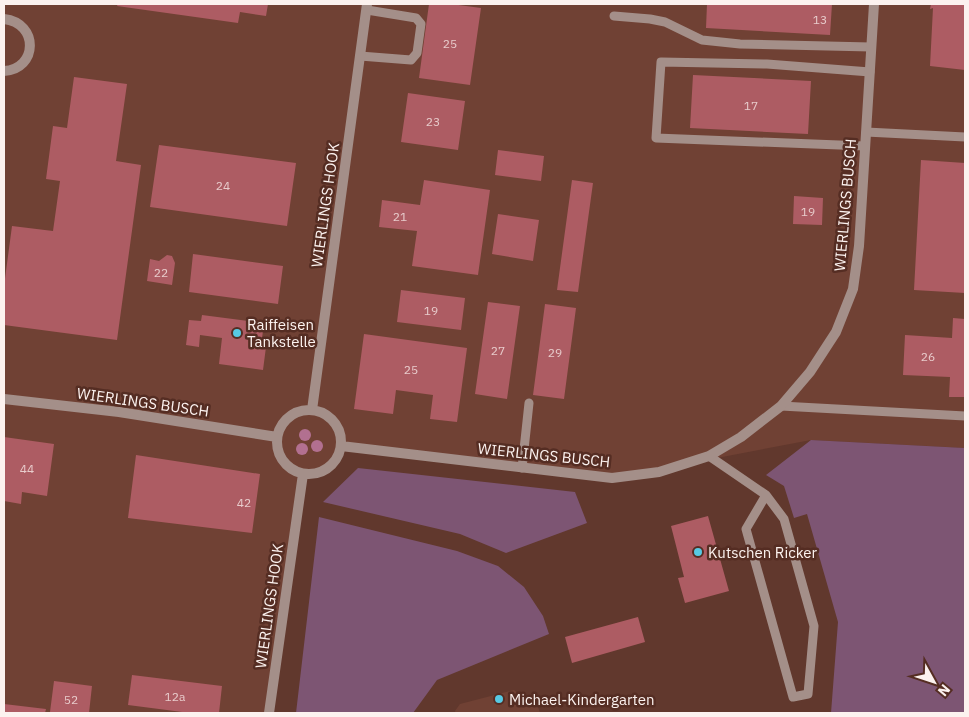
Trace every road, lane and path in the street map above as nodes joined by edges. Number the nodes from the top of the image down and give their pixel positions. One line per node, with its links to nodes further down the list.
1 (874, 4): 5 (street, WIERLINGS BUSCH)
2 (367, 7): 6 (street, WIERLINGS HOOK); 6 (lane)
3 (614, 16): 5 (lane)
4 (4, 19): 7 (street)
5 (871, 47): 8 (street, WIERLINGS BUSCH)
6 (360, 56): 15 (street, WIERLINGS HOOK)
7 (4, 71)
8 (870, 72): 9 (street, WIERLINGS BUSCH); 11 (lane)
9 (866, 132): 10 (lane); 11 (street, WIERLINGS BUSCH)
10 (965, 137)
11 (865, 146): 14 (street, WIERLINGS BUSCH)
12 (4, 399): 17 (street, WIERLINGS BUSCH)
13 (528, 403): 20 (lane)
14 (781, 406): 16 (lane); 19 (street, WIERLINGS BUSCH)
15 (312, 410): 17 (street); 18 (street)
16 (965, 416)
17 (277, 436): 21 (street)
18 (341, 446): 20 (street, WIERLINGS BUSCH); 21 (street)
19 (709, 456): 20 (street, WIERLINGS BUSCH); 22 (lane)
20 (522, 468)
21 (303, 474): 23 (street, WIERLINGS HOOK)
22 (766, 495): 22 (lane)
23 (269, 713)

